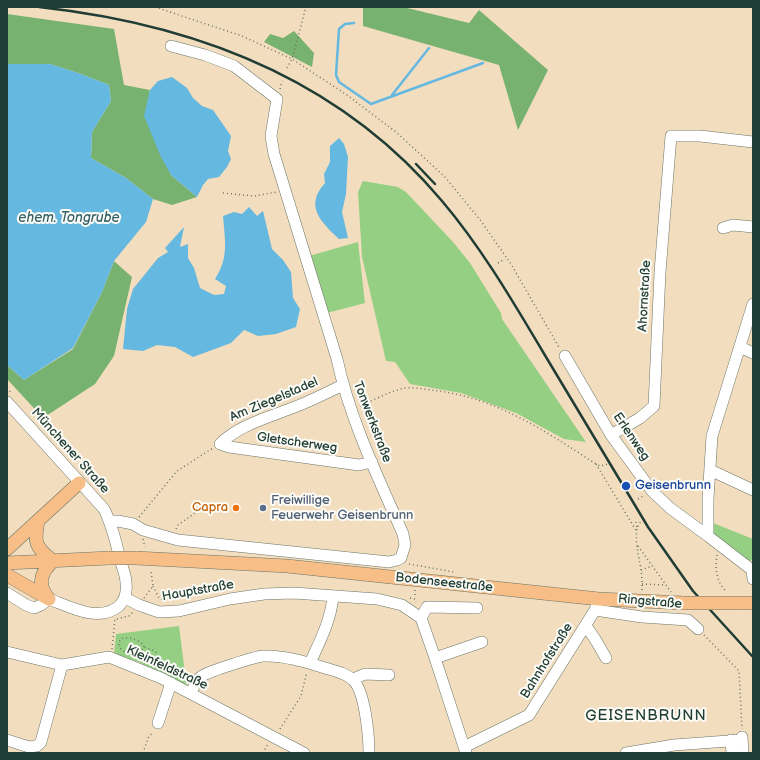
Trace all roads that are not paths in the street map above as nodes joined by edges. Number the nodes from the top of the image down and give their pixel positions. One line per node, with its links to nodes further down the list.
1 (171, 46): 9 (street, Tonwerkstraße)
2 (753, 142): 11 (street, Ahornstraße)
3 (723, 228): 4 (street)
4 (753, 228)
5 (753, 304): 6 (street)
6 (740, 347): 7 (street); 14 (street)
7 (753, 353)
8 (564, 356): 11 (street, Erlenweg)
9 (343, 385): 12 (street, Am Ziegelstadel); 13 (street, Tonwerkstraße)
10 (7, 402): 15 (street, Münchener Straße)
11 (611, 435): 19 (street, Erlenweg)
12 (220, 444): 13 (street, Gletscherweg)
13 (372, 462): 18 (street, Tonwerkstraße)
14 (710, 470): 16 (street); 19 (street)
15 (79, 483): 17 (main road); 18 (street, Münchener Straße)
16 (753, 490)
17 (38, 521): 20 (main road); 21 (main road)
18 (110, 521): 27 (street)
19 (708, 536): 23 (street, Erlenweg)
20 (7, 549)
21 (53, 561): 22 (main road, Bodenseestraße); 28 (main road); 30 (main road, Bodenseestraße, bridge)
22 (7, 563)
23 (752, 572)
24 (7, 575): 28 (main road)
25 (7, 593): 28 (street)
26 (333, 596): 27 (street, Hauptstraße); 32 (street, Hauptstraße); 39 (street)
27 (125, 598): 28 (street)
28 (49, 599)
29 (742, 600): 30 (main road, Bodenseestraße, bridge)
30 (597, 605): 33 (street, Bahnhofstraße); 34 (street, Ringstraße)
31 (477, 608): 32 (street)
32 (421, 618): 37 (street)
33 (586, 626): 38 (street); 48 (street, Bahnhofstraße)
34 (698, 629)
35 (482, 642): 37 (street)
36 (7, 652): 40 (street, Kleinfeldstraße)
37 (435, 658): 48 (street)
38 (606, 658)
39 (310, 663): 42 (street); 44 (street)
40 (62, 665): 43 (street, Kleinfeldstraße); 47 (street)
41 (389, 675): 42 (street)
42 (352, 679): 50 (street)
43 (172, 683): 44 (street, Kleinfeldstraße); 45 (street)
44 (191, 693): 49 (street, Kleinfeldstraße)
45 (158, 723)
46 (738, 739): 51 (street); 52 (street); 53 (street)
47 (7, 740)
48 (465, 750)
49 (304, 753)
50 (369, 753)
51 (626, 753)
52 (732, 753)
53 (743, 753)

